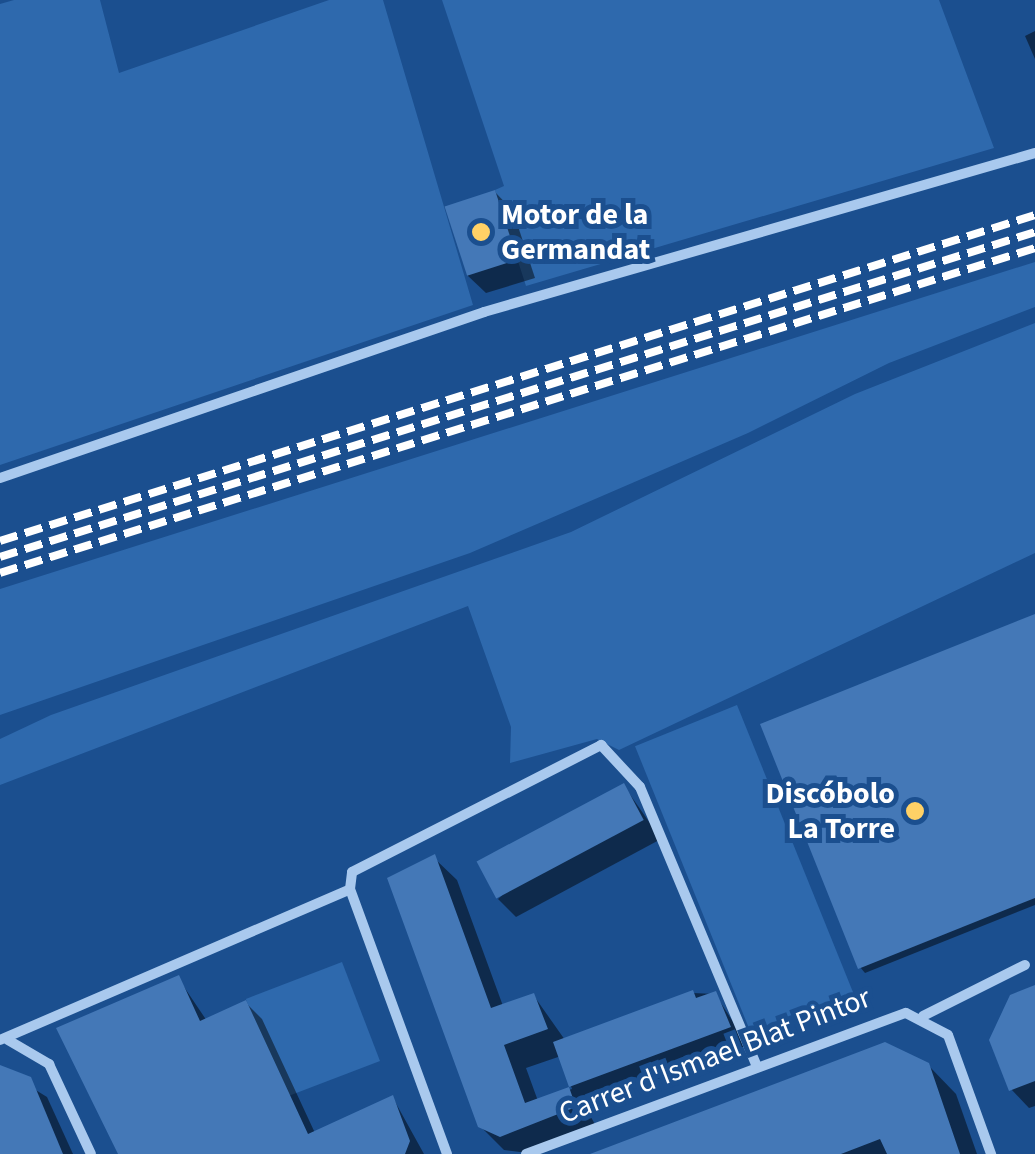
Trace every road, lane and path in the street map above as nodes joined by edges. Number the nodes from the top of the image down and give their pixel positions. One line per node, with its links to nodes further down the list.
1 (1035, 153): 2 (street)
2 (0, 478)
3 (350, 890): 6 (street); 7 (street); 9 (street)
4 (1025, 965): 5 (street, Carrer d'Ismael Blat Pintor)
5 (923, 1016): 7 (street, Carrer d'Ismael Blat Pintor); 11 (street)
6 (4, 1040): 8 (street)
7 (756, 1064): 10 (street, Carrer d'Ismael Blat Pintor)
8 (91, 1154)
9 (447, 1154)
10 (526, 1154)
11 (991, 1154)

